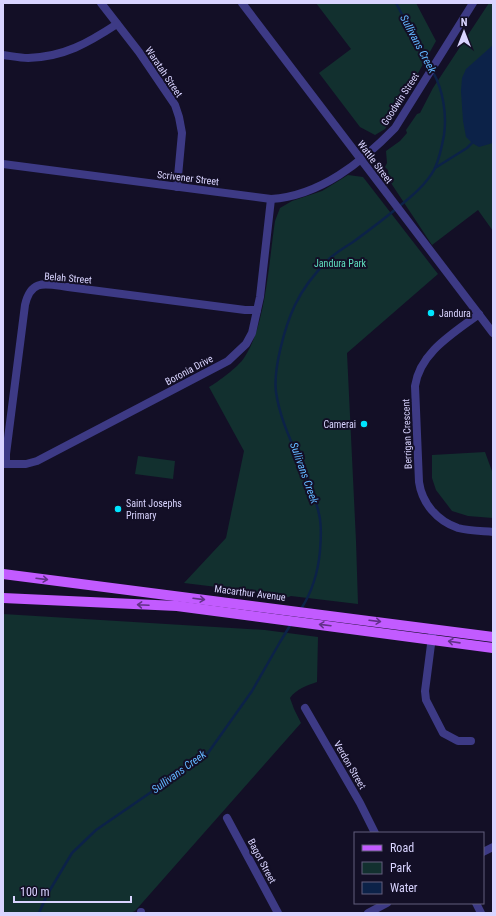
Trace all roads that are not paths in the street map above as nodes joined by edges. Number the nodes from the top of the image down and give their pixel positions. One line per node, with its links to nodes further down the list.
1 (101, 3): 4 (street, Waratah Street)
2 (242, 3): 6 (street, Wattle Street)
3 (473, 3): 6 (street, Goodwin Street)
4 (117, 24): 5 (street); 8 (street, Waratah Street)
5 (3, 55)
6 (361, 158): 9 (street, Scrivener Street); 11 (street, Wattle Street)
7 (3, 164): 8 (street, Scrivener Street)
8 (177, 187): 9 (street, Scrivener Street)
9 (271, 198): 10 (street, Boronia Drive)
10 (257, 310): 13 (street, Boronia Drive); 13 (street, Belah Street)
11 (479, 314): 12 (street, Wattle Street); 14 (street, Berrigan Crescent)
12 (493, 332)
13 (4, 464)
14 (493, 532)
15 (3, 574): 16 (main road, Macarthur Avenue, one-way to 16)
16 (177, 596): 18 (main road); 19 (main road, Macarthur Avenue, one-way to 19)
17 (3, 598): 18 (main road, one-way to 17)
18 (177, 606): 21 (main road, one-way to 18)
19 (433, 629): 20 (main road, Macarthur Avenue); 21 (street)
20 (493, 636)
21 (432, 639): 22 (main road, one-way to 21); 24 (street)
22 (493, 648)
23 (305, 708): 26 (street, Verdon Street)
24 (471, 741)
25 (227, 818): 31 (street, Bagot Street)
26 (374, 832)
27 (493, 847): 28 (street)
28 (484, 852)
29 (385, 904): 32 (street)
30 (476, 904): 33 (street)
31 (278, 913)
32 (368, 913)
33 (481, 913)

